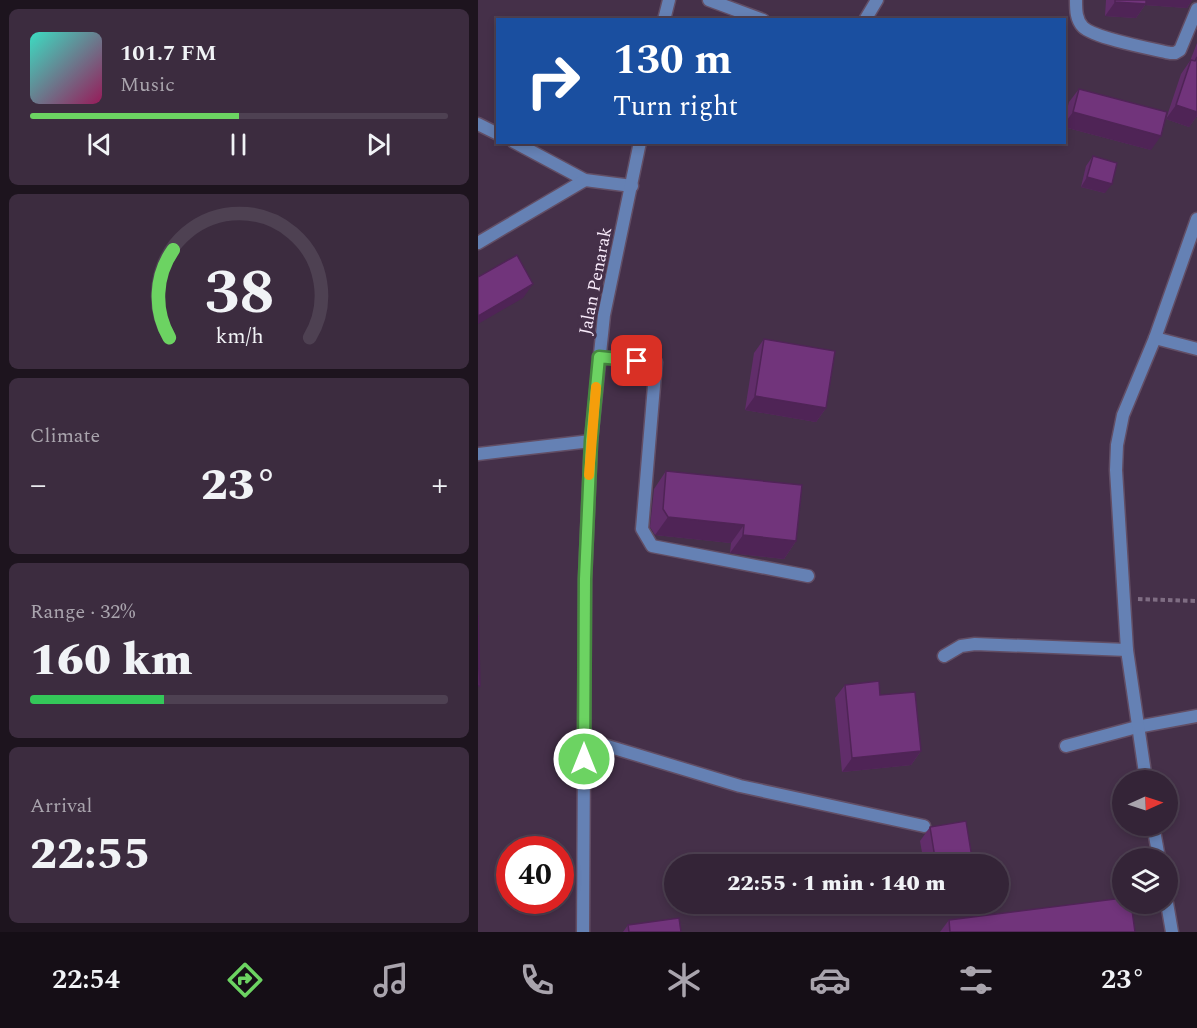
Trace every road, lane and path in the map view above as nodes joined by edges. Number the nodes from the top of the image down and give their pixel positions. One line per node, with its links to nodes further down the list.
1 (669, 0): 6 (street)
2 (709, 0): 7 (street)
3 (877, 0): 8 (street)
4 (1076, 0): 5 (street)
5 (1196, 9)
6 (664, 18)
7 (758, 18)
8 (866, 18)
9 (478, 124): 10 (street)
10 (496, 133)
11 (518, 144): 13 (street)
12 (640, 144): 14 (street, Jalan Penarak)
13 (585, 180): 14 (street); 16 (street)
14 (632, 186): 19 (street, Jalan Penarak)
15 (1196, 219): 17 (street)
16 (478, 243)
17 (1155, 338): 18 (street); 23 (street)
18 (1196, 350)
19 (599, 357): 20 (street, Jalan Penarak); 22 (street)
20 (591, 441): 21 (street); 29 (street, Jalan Penarak)
21 (478, 454)
22 (808, 576)
23 (1125, 598): 24 (path); 25 (street)
24 (1196, 600)
25 (1127, 650): 26 (street); 28 (street)
26 (944, 656)
27 (1196, 716): 28 (street)
28 (1137, 727): 30 (street); 31 (street)
29 (584, 739): 32 (street); 34 (street, Jalan Penarak)
30 (1066, 746)
31 (1144, 770)
32 (924, 826)
33 (1169, 914): 35 (street)
34 (583, 932)
35 (1172, 932)

